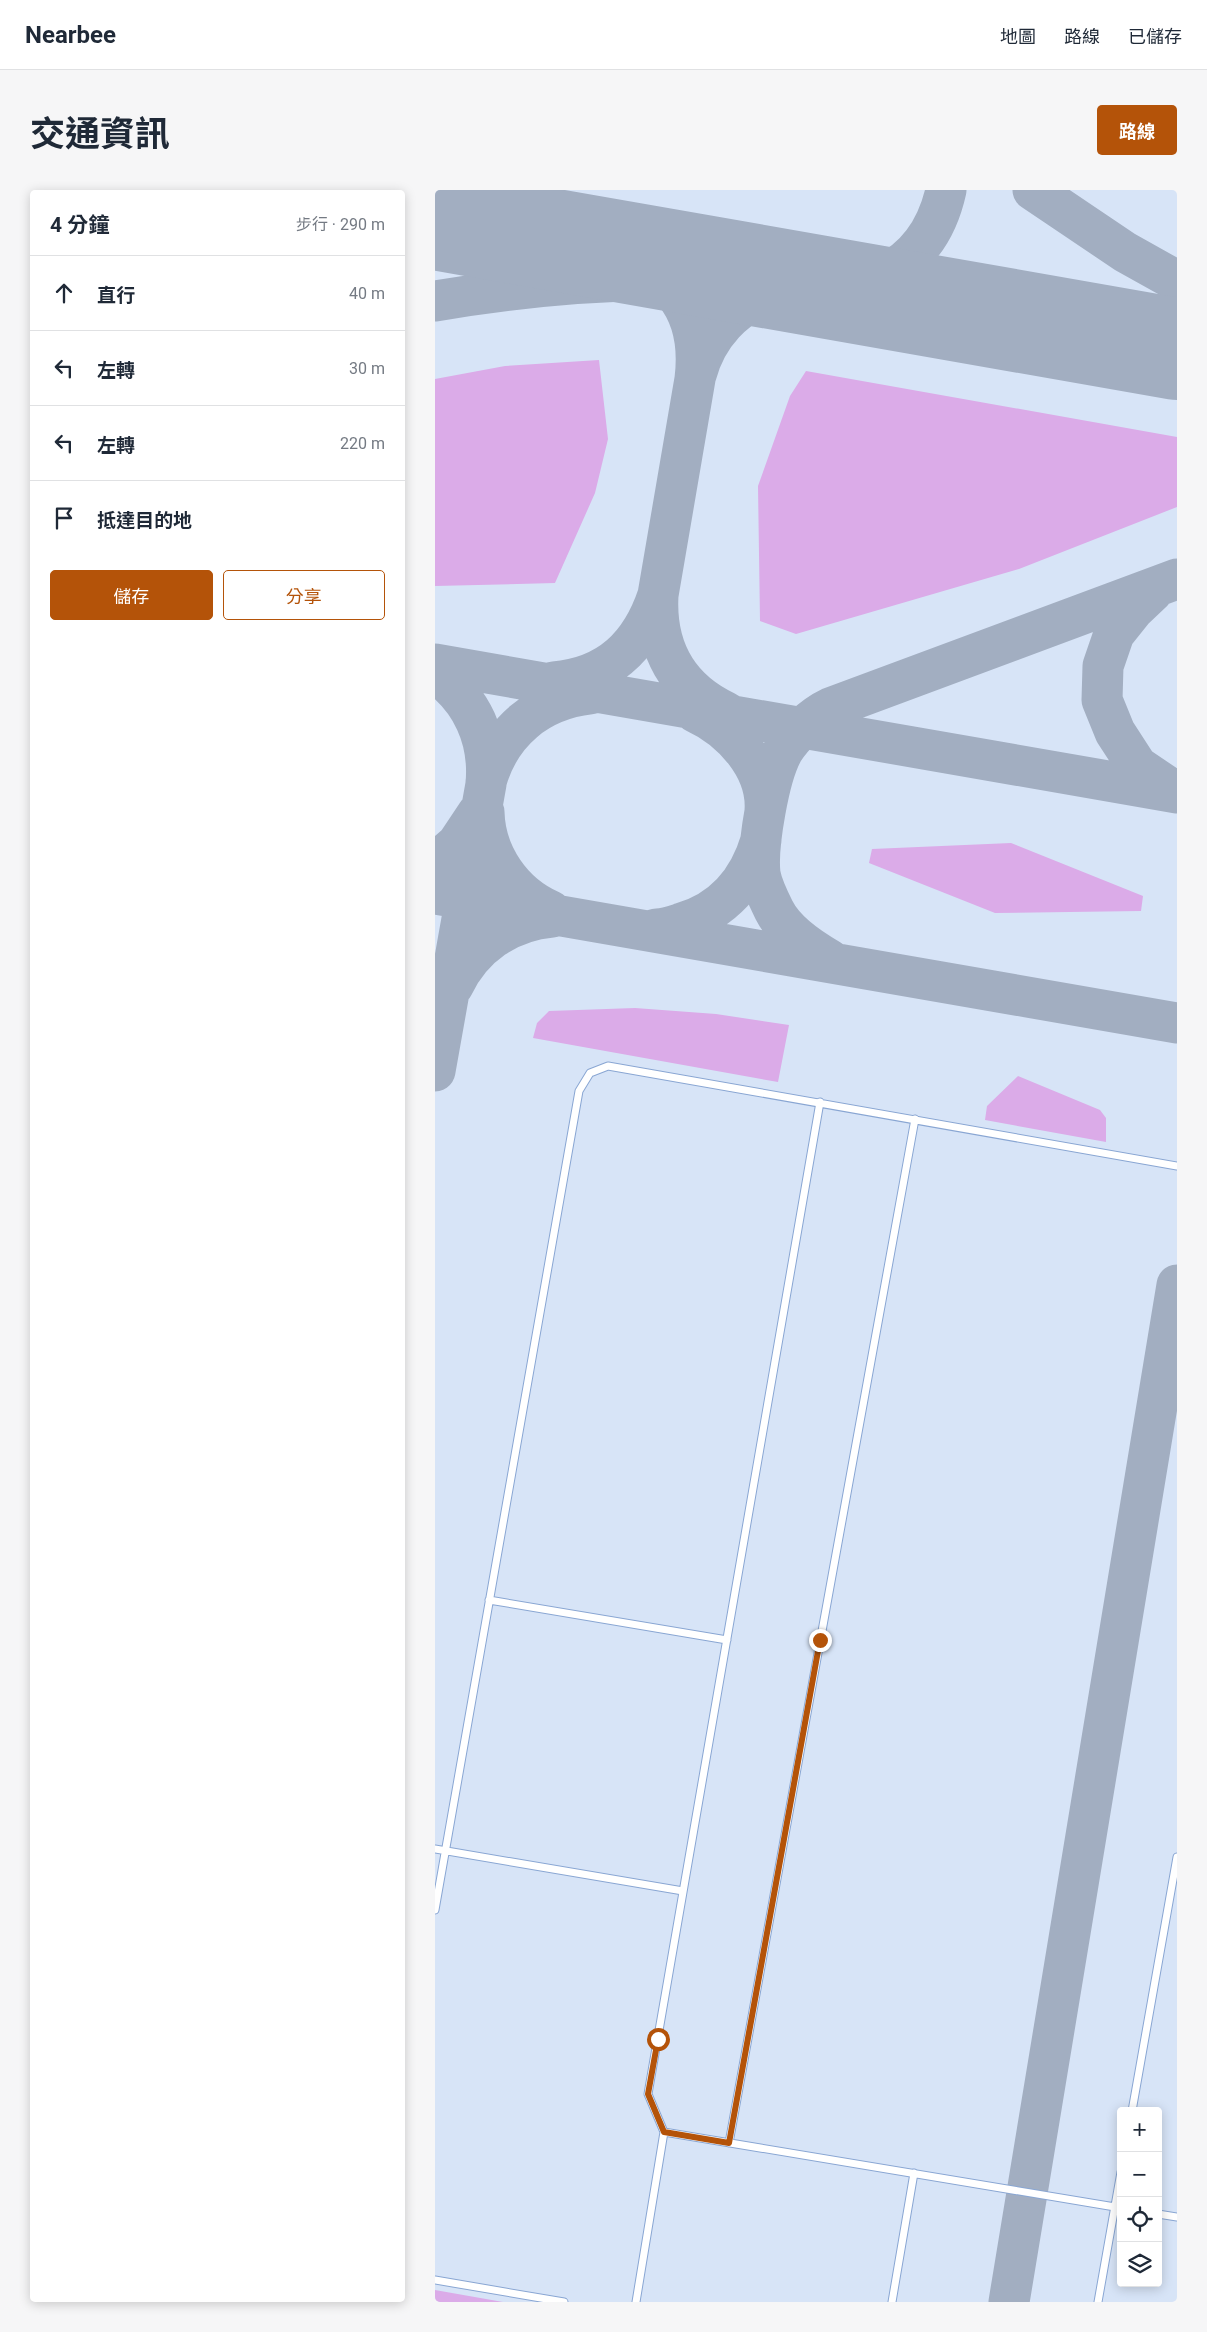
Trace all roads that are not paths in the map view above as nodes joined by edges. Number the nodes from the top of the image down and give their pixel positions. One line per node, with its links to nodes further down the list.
1 (820, 1102): 2 (lane); 4 (lane); 5 (lane)
2 (915, 1119): 3 (lane); 13 (lane)
3 (1177, 1166)
4 (489, 1600): 5 (lane); 7 (lane)
5 (727, 1640): 9 (lane)
6 (435, 1849): 7 (lane)
7 (445, 1850): 9 (lane); 10 (lane)
8 (1177, 1857): 11 (lane)
9 (683, 1891): 12 (lane)
10 (435, 1910)
11 (1133, 2107)
12 (664, 2132): 13 (lane); 21 (lane)
13 (729, 2143): 14 (lane)
14 (913, 2173): 15 (lane); 22 (lane)
15 (1117, 2207)
16 (1117, 2212): 23 (lane)
17 (1162, 2215): 18 (lane)
18 (1177, 2217)
19 (435, 2280): 20 (lane)
20 (565, 2302)
21 (635, 2302)
22 (892, 2302)
23 (1098, 2302)

